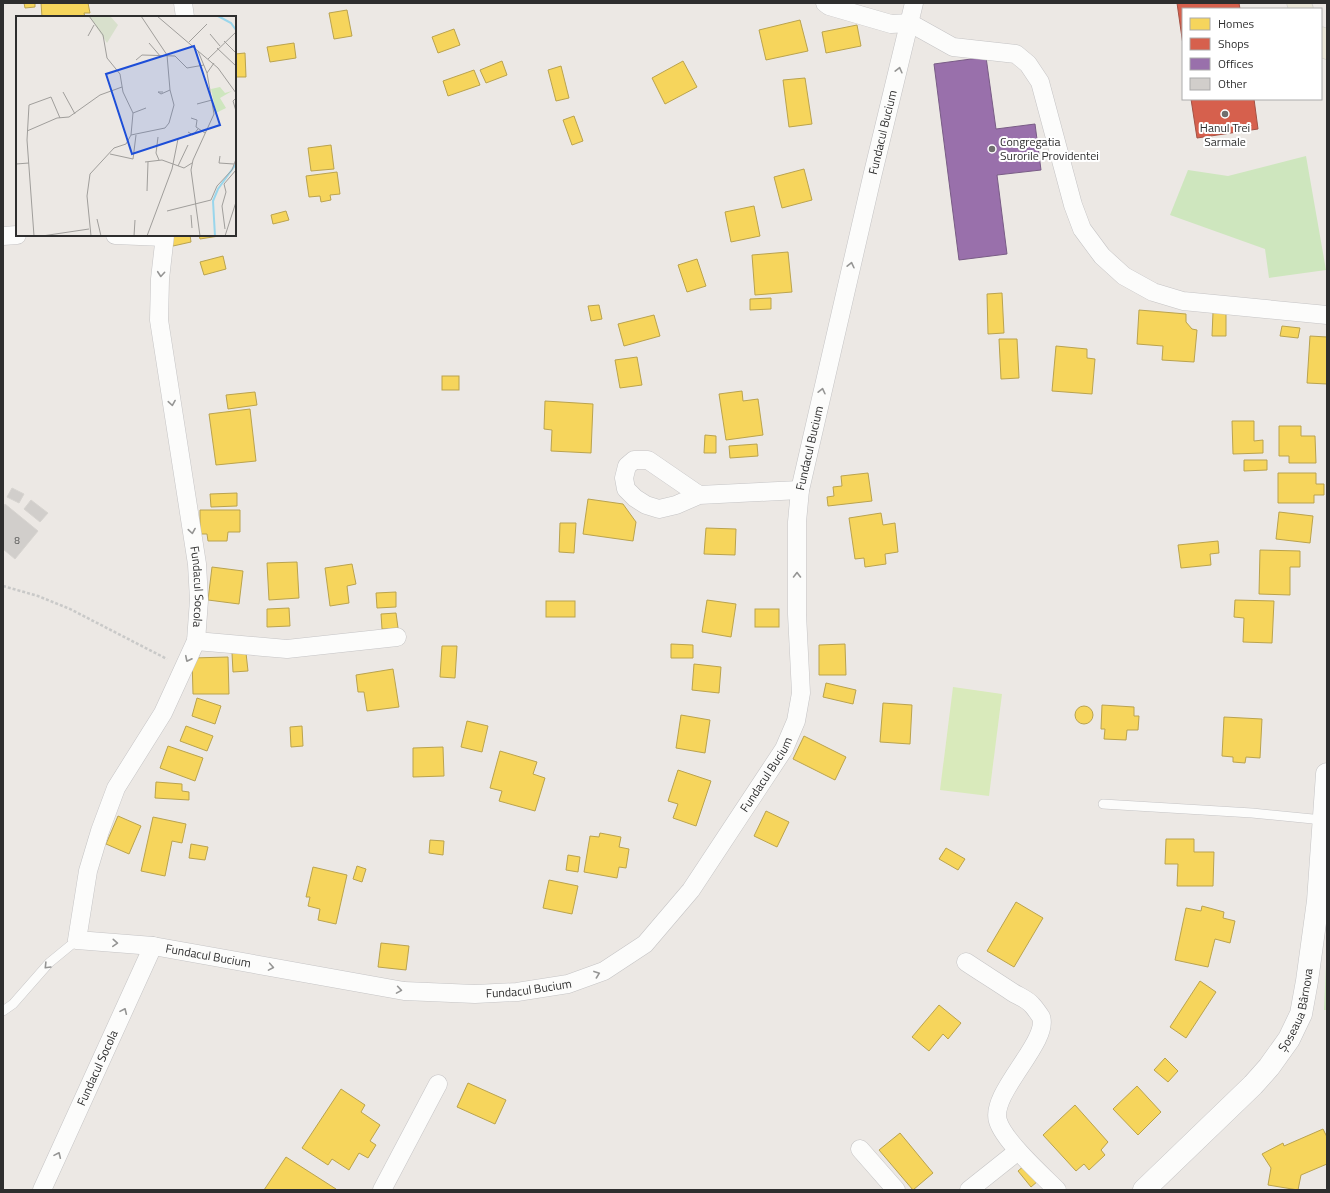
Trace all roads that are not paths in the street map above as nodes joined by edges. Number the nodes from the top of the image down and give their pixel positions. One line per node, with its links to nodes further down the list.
1 (183, 3): 4 (street)
2 (914, 3): 5 (street, Fundacul Bucium)
3 (828, 4): 5 (street)
4 (185, 16)
5 (910, 23): 9 (street); 10 (street, Fundacul Bucium, one-way to 5)
6 (16, 235): 7 (street)
7 (3, 236)
8 (164, 236): 13 (street, Fundacul Socola, one-way to 13)
9 (1327, 315)
10 (800, 490): 11 (street); 18 (street, Fundacul Bucium, one-way to 10)
11 (699, 495)
12 (397, 637): 13 (street)
13 (196, 641): 17 (street, Fundacul Socola, one-way to 17)
14 (1327, 774): 16 (main road, Șoseaua Bârnova)
15 (1103, 804): 16 (lane)
16 (1323, 820): 29 (main road, Șoseaua Bârnova)
17 (76, 940): 18 (street, Fundacul Bucium, one-way to 18); 20 (lane, one-way to 20)
18 (153, 946): 24 (street, Fundacul Socola, one-way to 18)
19 (966, 962): 23 (street)
20 (3, 1011)
21 (438, 1084): 25 (street)
22 (860, 1149): 26 (street)
23 (1018, 1151): 27 (street); 28 (street)
24 (42, 1190)
25 (382, 1190)
26 (896, 1190)
27 (969, 1190)
28 (1057, 1190)
29 (1144, 1190)

